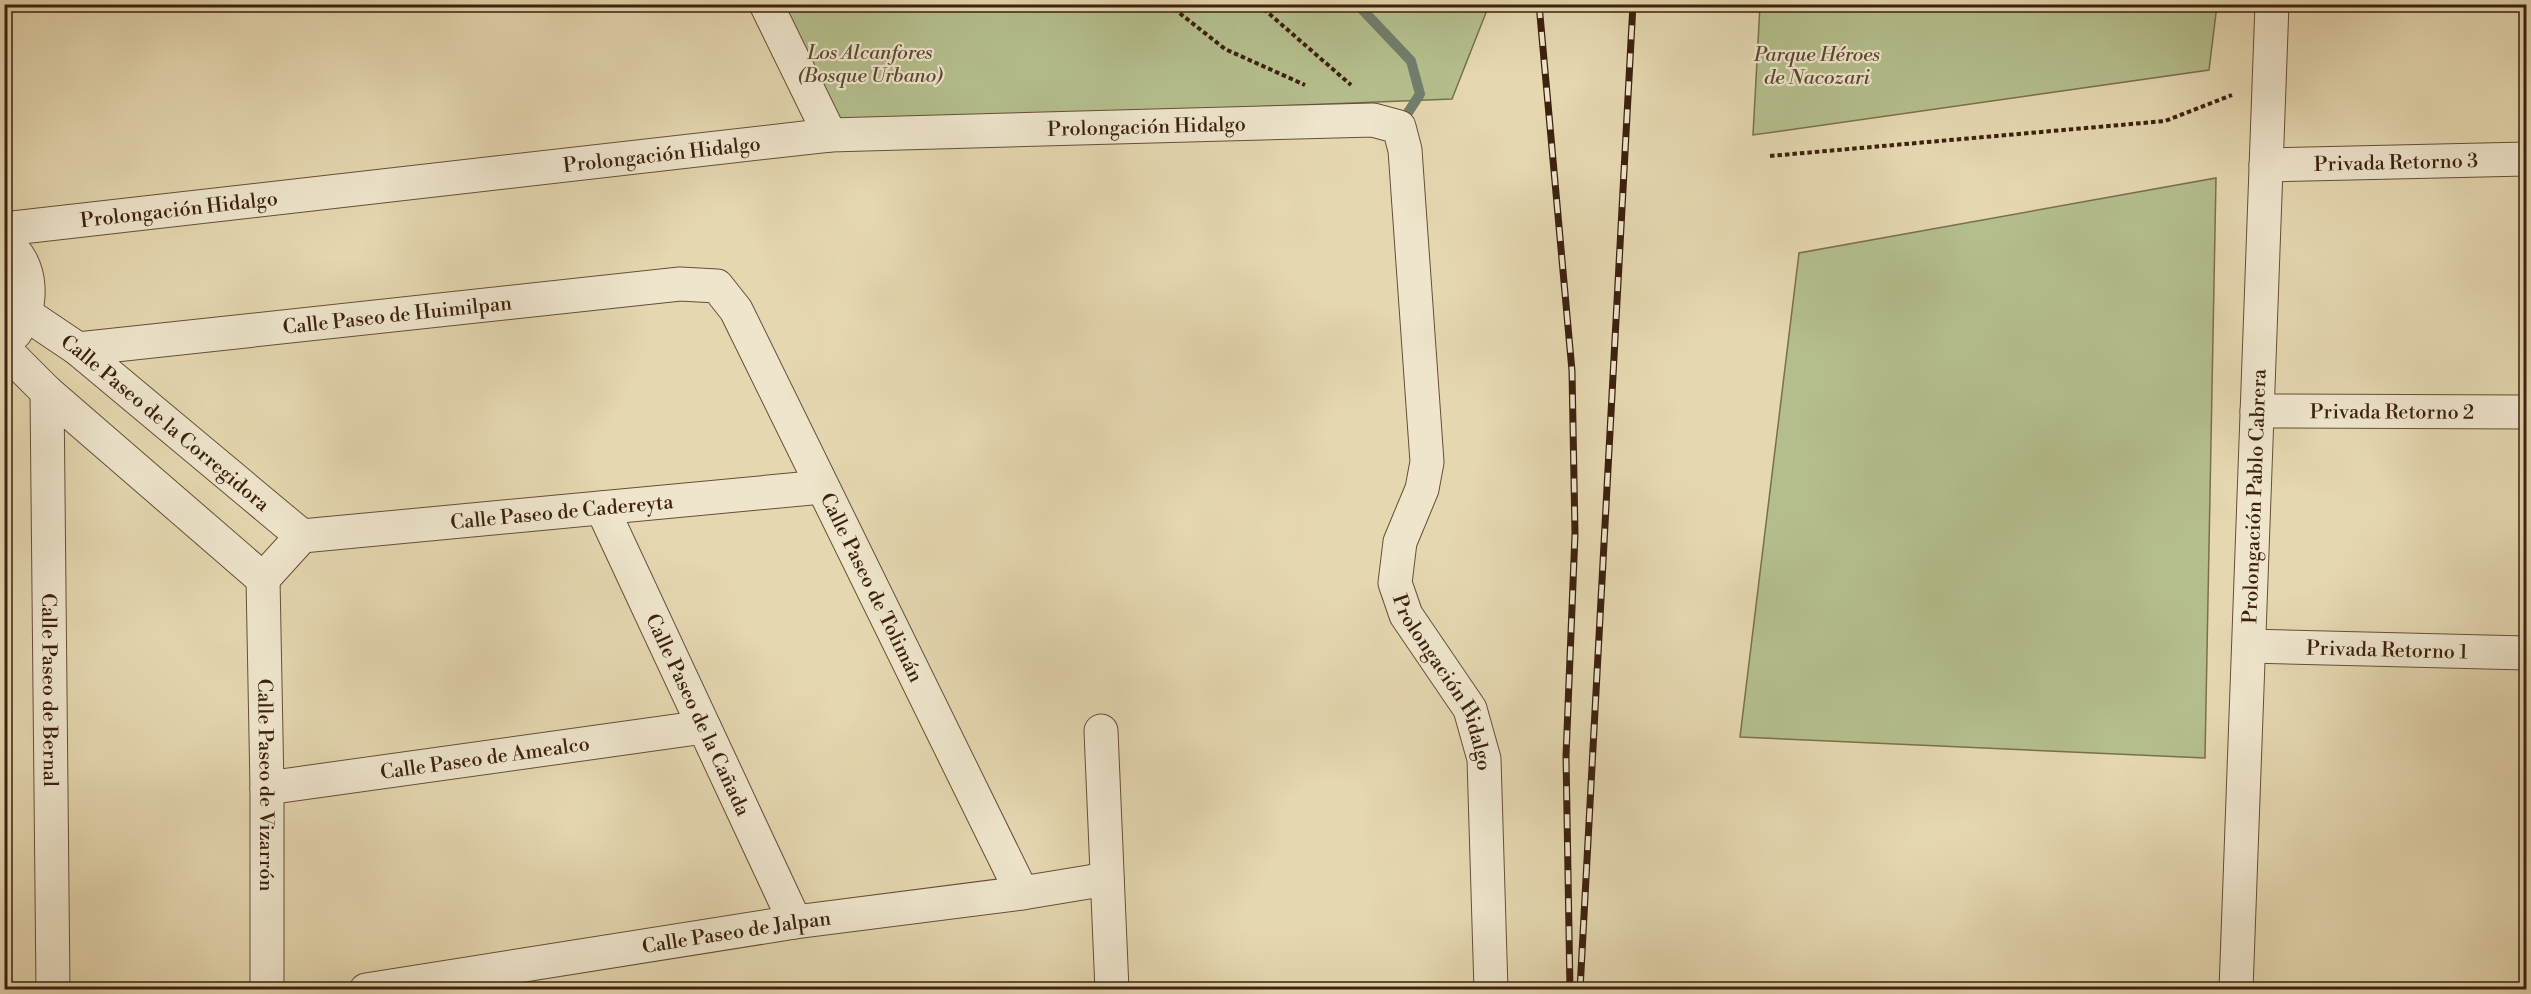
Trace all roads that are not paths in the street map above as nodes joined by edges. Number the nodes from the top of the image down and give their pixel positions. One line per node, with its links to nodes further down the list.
1 (766, 4): 3 (street)
2 (2272, 4): 5 (street, Prolongación Pablo Cabrera)
3 (830, 135): 6 (street, Prolongación Hidalgo); 32 (street, Prolongación Hidalgo)
4 (2526, 159): 5 (street, Privada Retorno 3)
5 (2266, 165): 14 (street, Prolongación Pablo Cabrera)
6 (4, 229)
7 (4, 242): 9 (street)
8 (717, 286): 11 (street, Calle Paseo de Huimilpan); 16 (street, Calle Paseo de Tolimán)
9 (26, 314): 10 (street); 11 (street, Calle Paseo de la Corregidora)
10 (4, 343)
11 (78, 348): 18 (street, Calle Paseo de la Corregidora)
12 (4, 349): 13 (street)
13 (46, 392): 19 (street); 28 (street, Calle Paseo de Bernal)
14 (2257, 411): 15 (street, Privada Retorno 2); 20 (street, Prolongación Pablo Cabrera)
15 (2526, 412)
16 (822, 487): 17 (street, Calle Paseo de Cadereyta); 26 (street, Calle Paseo de Tolimán)
17 (602, 508): 18 (street, Calle Paseo de Cadereyta); 22 (street, Calle Paseo de la Cañada)
18 (303, 536): 19 (street)
19 (263, 579): 24 (street, Calle Paseo de Vizarrón)
20 (2249, 646): 21 (street, Privada Retorno 1); 33 (street, Prolongación Pablo Cabrera)
21 (2526, 653)
22 (704, 727): 24 (street, Calle Paseo de Amealco); 27 (street, Calle Paseo de la Cañada)
23 (1101, 731): 25 (street)
24 (267, 788): 29 (street, Calle Paseo de Vizarrón)
25 (1107, 879): 26 (street, Calle Paseo de Jalpan); 31 (street)
26 (1022, 893): 27 (street, Calle Paseo de Jalpan)
27 (795, 922): 30 (street, Calle Paseo de Jalpan)
28 (53, 990)
29 (267, 990)
30 (366, 990)
31 (1112, 990)
32 (1491, 990)
33 (2236, 990)

